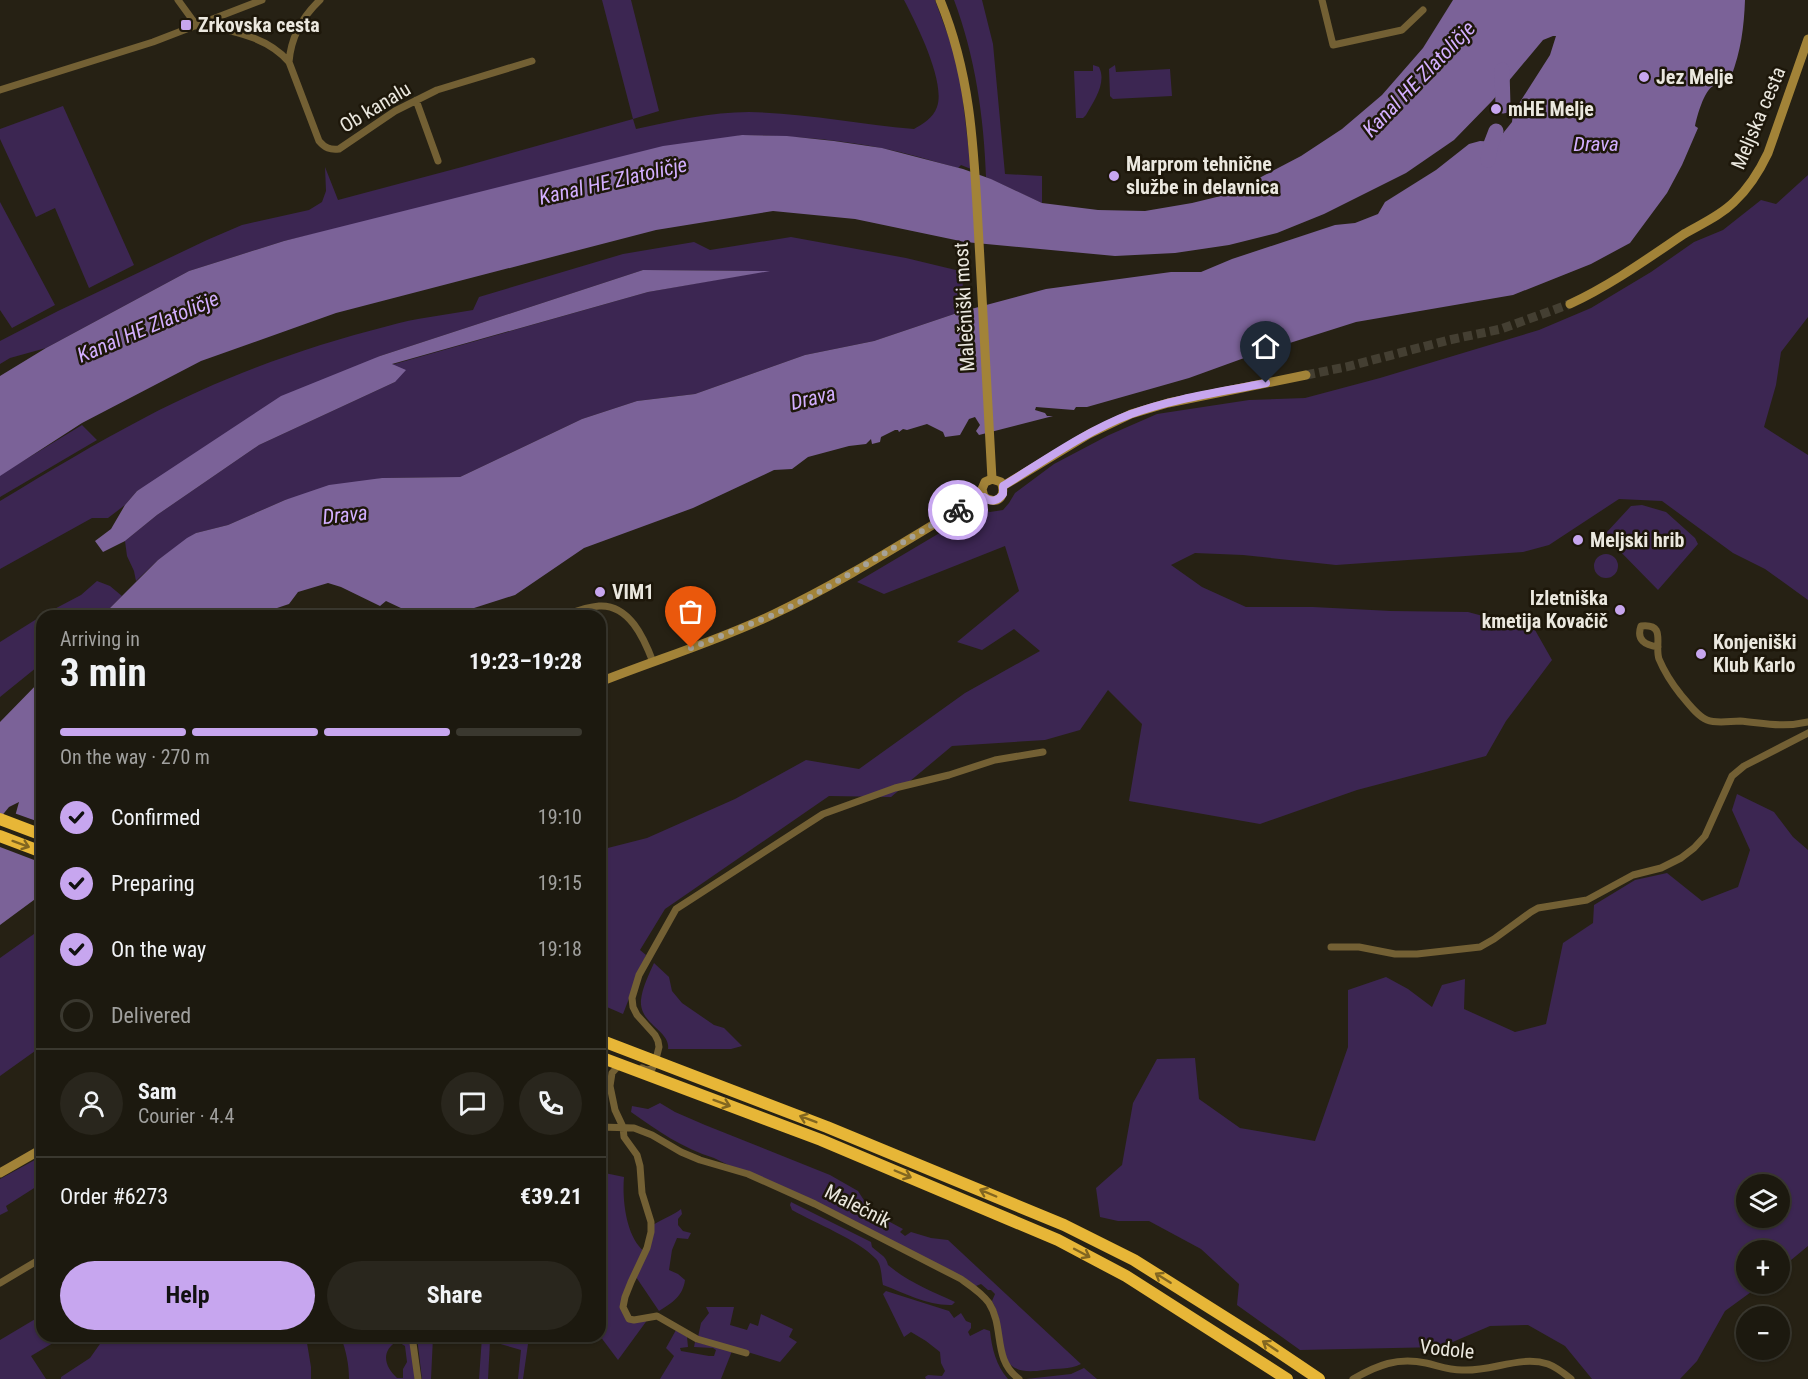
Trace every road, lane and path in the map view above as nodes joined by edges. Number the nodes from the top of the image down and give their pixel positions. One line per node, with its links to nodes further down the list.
1 (178, 0): 7 (street)
2 (262, 0): 7 (street)
3 (320, 0): 10 (street)
4 (940, 0): 16 (street, Malečniški most)
5 (1322, 0): 6 (street)
6 (1423, 10)
7 (198, 25): 10 (street); 11 (street)
8 (1808, 39): 14 (street, Meljska cesta)
9 (532, 61): 12 (street, Ob kanalu)
10 (289, 62): 12 (street, Ob kanalu)
11 (0, 90)
12 (416, 100): 13 (street)
13 (438, 161)
14 (1570, 303)
15 (1306, 375): 17 (street)
16 (992, 478): 17 (street); 18 (street)
17 (1003, 486): 18 (street)
18 (984, 497): 21 (street)
19 (581, 610): 21 (street)
20 (1658, 647): 23 (street)
21 (653, 662): 22 (street)
22 (606, 680)
23 (1808, 722)
24 (1808, 733): 30 (street)
25 (1043, 752): 34 (street)
26 (0, 819): 27 (highway)
27 (36, 833)
28 (0, 836): 29 (highway, one-way to 29)
29 (36, 850)
30 (1331, 947)
31 (606, 1043): 44 (highway, one-way to 31)
32 (606, 1059): 43 (highway, one-way to 43)
33 (606, 1127): 34 (street, Malečnik)
34 (623, 1127): 40 (street); 42 (street, Malečnik)
35 (36, 1152): 36 (street)
36 (0, 1173)
37 (36, 1262): 38 (street)
38 (0, 1283)
39 (413, 1342): 41 (street)
40 (746, 1353)
41 (418, 1379)
42 (1019, 1379)
43 (1287, 1379)
44 (1319, 1379)
45 (1353, 1379): 46 (street, Vodole)
46 (1571, 1379)

